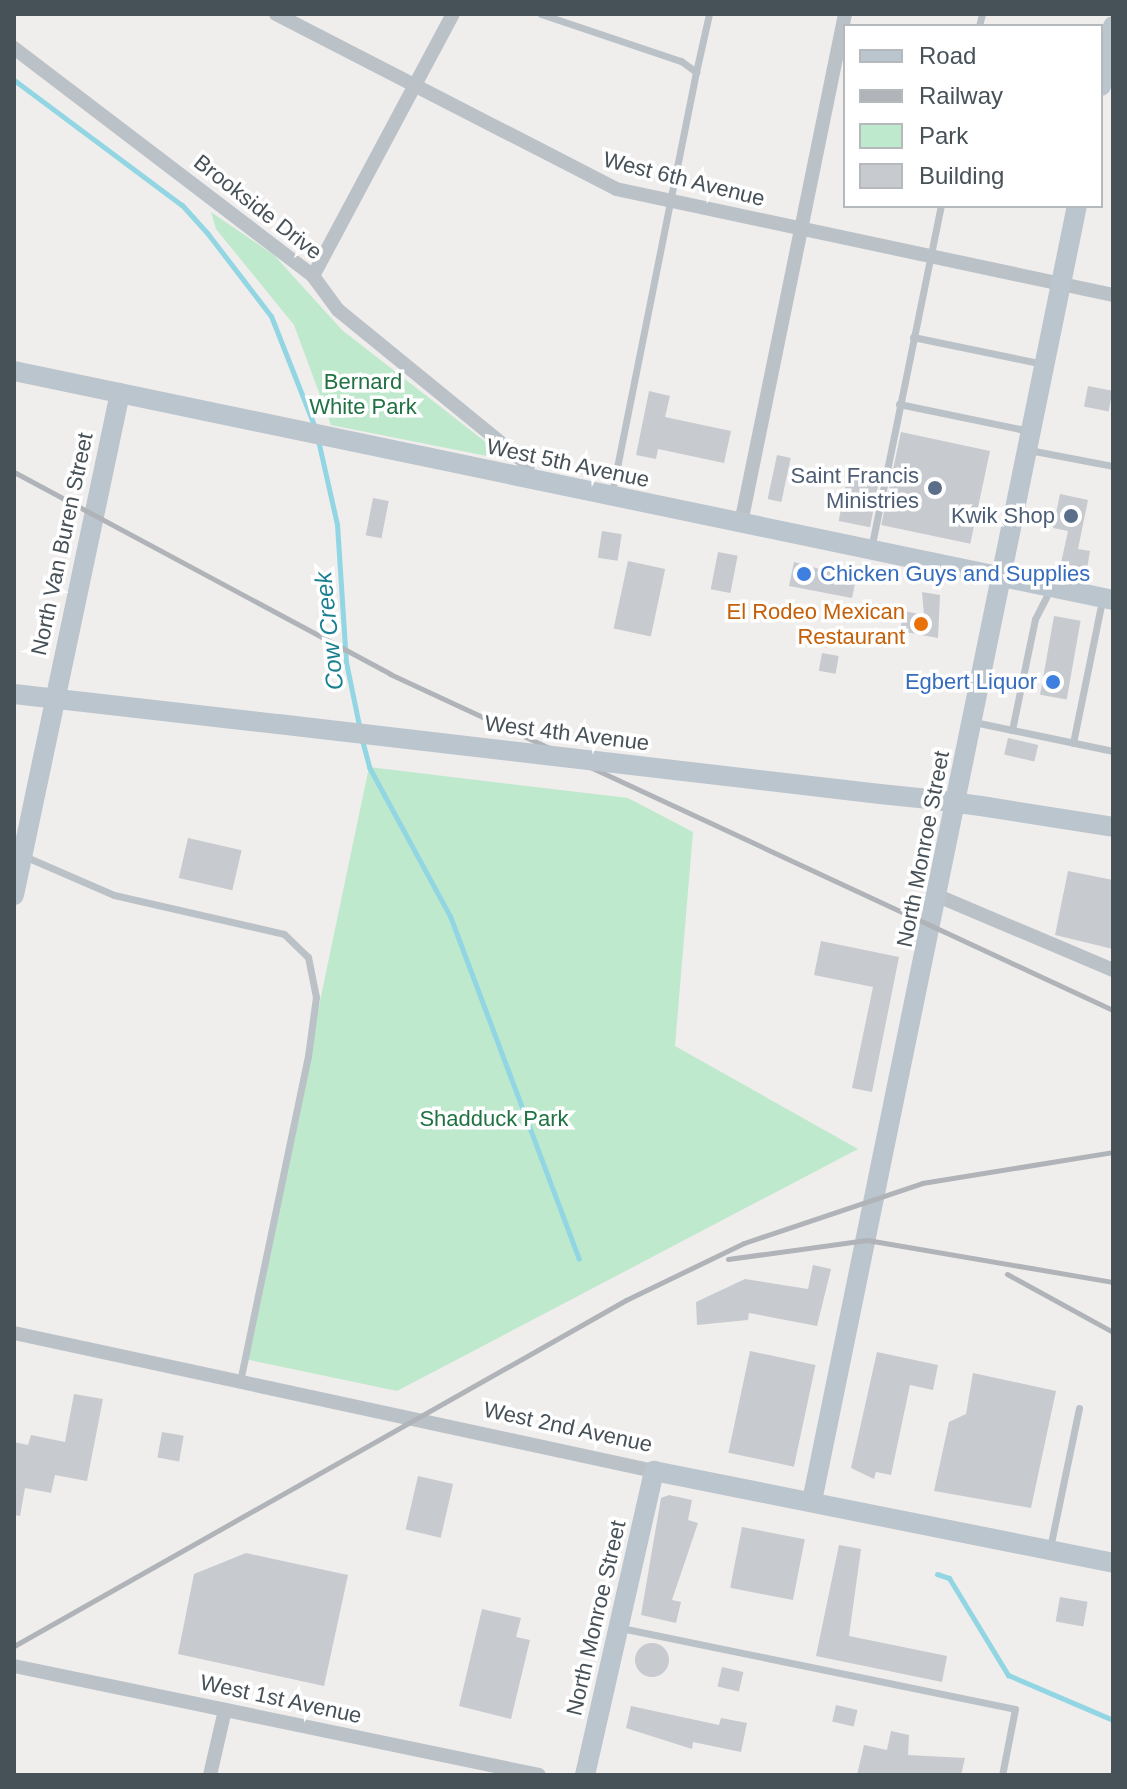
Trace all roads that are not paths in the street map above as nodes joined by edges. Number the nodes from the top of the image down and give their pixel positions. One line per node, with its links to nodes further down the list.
1 (276, 14): 10 (street, West 6th Avenue)
2 (453, 14): 10 (street)
3 (541, 14): 8 (lane)
4 (709, 14): 8 (lane)
5 (843, 24): 14 (street)
6 (1113, 26): 9 (street)
7 (14, 48): 16 (street, Brookside Drive)
8 (696, 72): 11 (lane)
9 (1103, 76)
10 (414, 83): 11 (street, West 6th Avenue); 16 (street)
11 (671, 202): 14 (street, West 6th Avenue); 27 (lane)
12 (941, 208): 15 (lane)
13 (1077, 208): 17 (street, North Monroe Street)
14 (802, 230): 15 (street, West 6th Avenue); 28 (street)
15 (929, 257): 17 (street, West 6th Avenue); 19 (lane)
16 (313, 276): 26 (street, Brookside Drive)
17 (1061, 284): 18 (street, West 6th Avenue); 20 (street, North Monroe Street)
18 (1113, 295)
19 (913, 337): 20 (lane); 23 (lane)
20 (1045, 364): 24 (street, North Monroe Street)
21 (14, 371): 22 (street, West 5th Avenue)
22 (120, 393): 26 (street, West 5th Avenue); 34 (street, North Van Buren Street)
23 (899, 404): 24 (lane); 29 (lane)
24 (1029, 440): 25 (lane); 30 (street, North Monroe Street)
25 (1113, 466)
26 (526, 478): 27 (street, West 5th Avenue)
27 (611, 496): 28 (street, West 5th Avenue)
28 (741, 523): 29 (street, West 5th Avenue)
29 (870, 549): 30 (street, West 5th Avenue)
30 (1002, 577): 31 (street, West 5th Avenue); 35 (street, North Monroe Street)
31 (1050, 587): 32 (street, West 5th Avenue); 36 (lane)
32 (1108, 599): 37 (lane)
33 (14, 694): 34 (street, West 4th Avenue)
34 (53, 699): 39 (street, West 4th Avenue, bridge); 40 (street, North Van Buren Street)
35 (972, 722): 36 (lane); 42 (street, North Monroe Street)
36 (1012, 730): 37 (lane)
37 (1073, 743): 38 (lane)
38 (1113, 751)
39 (1113, 827)
40 (22, 855): 41 (street, North Van Buren Street); 45 (lane)
41 (14, 895)
42 (938, 896): 43 (street); 48 (street, North Monroe Street)
43 (1113, 970)
44 (14, 1333): 45 (street, West 2nd Avenue)
45 (240, 1381): 47 (street, West 2nd Avenue)
46 (1079, 1408): 49 (lane)
47 (654, 1471): 48 (street, West 2nd Avenue); 51 (street, North Monroe Street)
48 (812, 1501): 49 (street, West 2nd Avenue)
49 (1050, 1550): 50 (street, West 2nd Avenue)
50 (1113, 1563)
51 (618, 1627): 56 (street, North Monroe Street); 57 (lane)
52 (14, 1666): 53 (street, West 1st Avenue)
53 (225, 1710): 54 (street); 55 (street, West 1st Avenue)
54 (210, 1775)
55 (539, 1775)
56 (585, 1775)
57 (1002, 1775)

